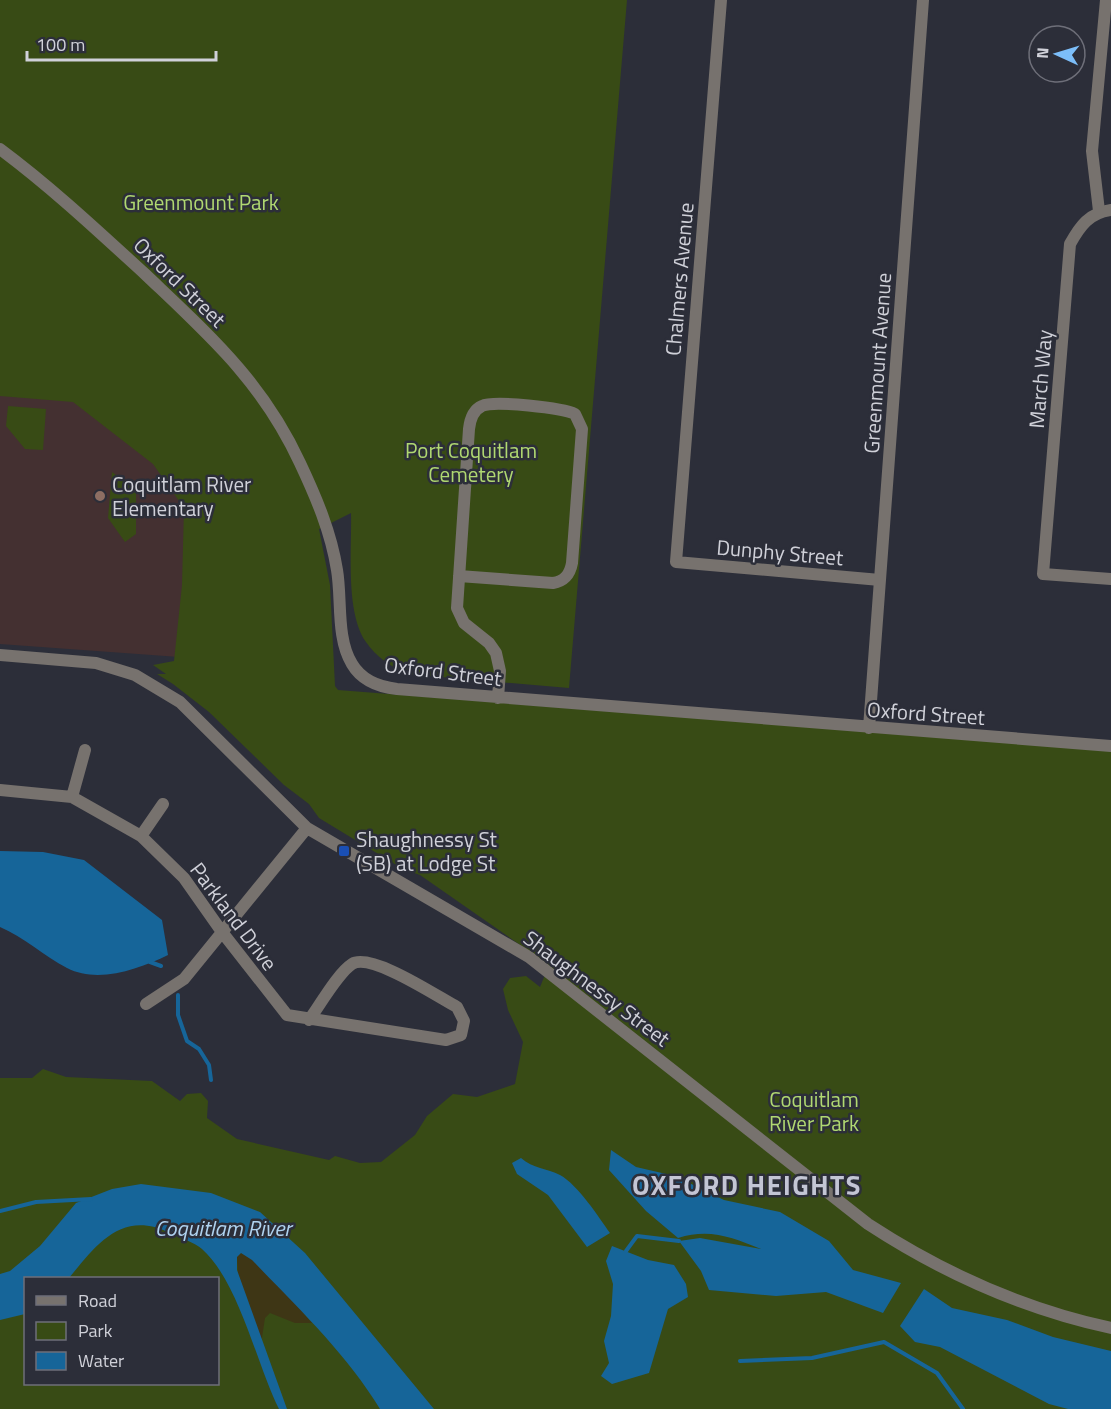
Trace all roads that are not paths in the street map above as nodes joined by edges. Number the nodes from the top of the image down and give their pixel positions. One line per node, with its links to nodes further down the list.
1 (721, 0): 6 (street, Chalmers Avenue)
2 (923, 0): 9 (street, Greenmount Avenue)
3 (1106, 0): 5 (street)
4 (0, 149): 11 (street, Oxford Street)
5 (1105, 211): 8 (street, March Way)
6 (676, 562): 9 (street, Dunphy Street)
7 (459, 576): 7 (street); 11 (street)
8 (1111, 579)
9 (880, 580): 12 (street, Greenmount Avenue)
10 (0, 656): 18 (street, Shaughnessy Street)
11 (498, 698): 12 (street, Oxford Street)
12 (869, 728): 13 (street, Oxford Street)
13 (1111, 746)
14 (85, 750): 16 (street)
15 (0, 790): 16 (street, Parkland Drive)
16 (72, 797): 19 (street, Parkland Drive)
17 (163, 804): 19 (street)
18 (307, 828): 20 (street); 23 (street, Shaughnessy Street)
19 (141, 836): 20 (street, Parkland Drive)
20 (222, 932): 21 (street); 22 (street, Parkland Drive)
21 (146, 1004)
22 (309, 1020): 22 (street, Parkland Drive)
23 (1111, 1328)

